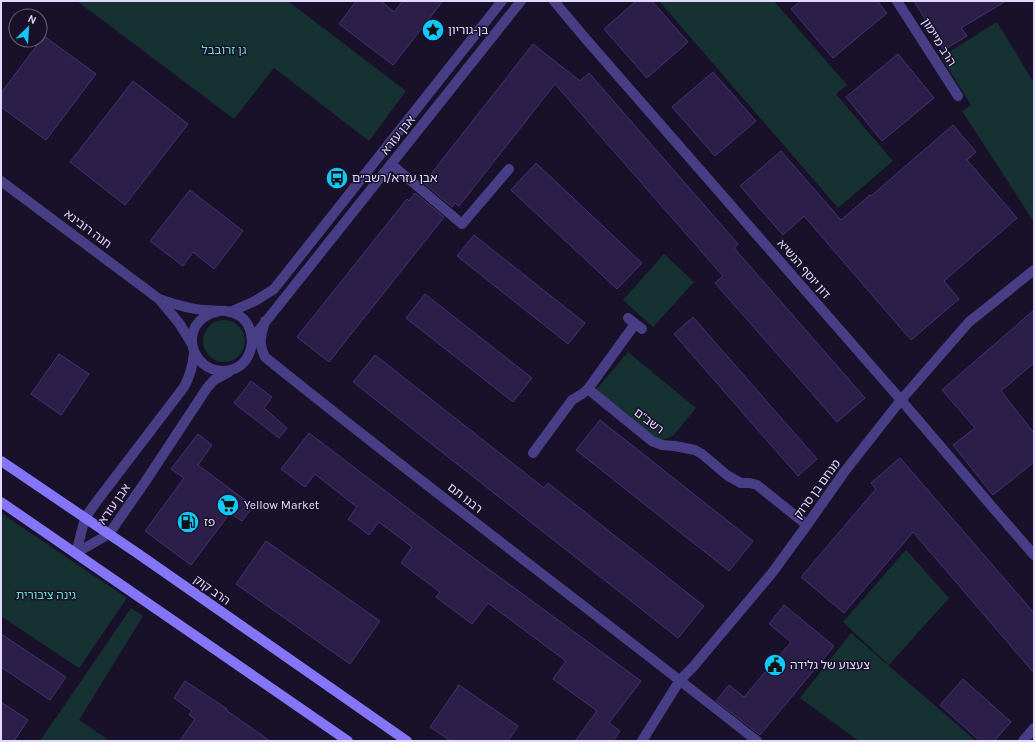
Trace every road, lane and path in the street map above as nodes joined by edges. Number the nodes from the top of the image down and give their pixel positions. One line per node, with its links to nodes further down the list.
1 (502, 1): 12 (street, אבן עזרא)
2 (521, 1): 6 (street, אבן עזרא)
3 (554, 1): 19 (street, דון יוסף הנשיא)
4 (898, 1): 5 (street, הרב מיימון)
5 (958, 96)
6 (391, 164): 7 (street); 13 (street, אבן עזרא)
7 (509, 169)
8 (1, 181): 10 (street, חנה רובינא)
9 (1034, 270): 19 (street, מנחם בן סרוק)
10 (159, 299): 11 (street, חנה רובינא); 16 (street, חנה רובינא)
11 (220, 311): 12 (street); 16 (street)
12 (230, 312): 15 (street)
13 (265, 321): 15 (street, אבן עזרא); 28 (street, רבנו תם)
14 (635, 324): 18 (street)
15 (252, 344): 17 (street)
16 (193, 348): 17 (street); 23 (street, אבן עזרא)
17 (236, 368): 25 (street, אבן עזרא)
18 (588, 389): 20 (street); 24 (street, רשב"ם)
19 (901, 400): 24 (street, מנחם בן סרוק); 27 (street, דון יוסף הנשיא)
20 (533, 452)
21 (1, 461): 23 (main road, הרב קוק)
22 (1, 502): 26 (main road)
23 (85, 518): 25 (main road, הרב קוק); 26 (street, אבן עזרא)
24 (807, 525): 28 (street, מנחם בן סרוק)
25 (109, 534): 26 (street, אבן עזרא); 31 (main road, הרב קוק)
26 (76, 553): 30 (main road)
27 (1034, 555)
28 (680, 680): 32 (street, מנחם בן סרוק); 33 (street, רבנו תם)
29 (1033, 731): 34 (street)
30 (348, 741)
31 (407, 741)
32 (642, 741)
33 (757, 741)
34 (1023, 741)

